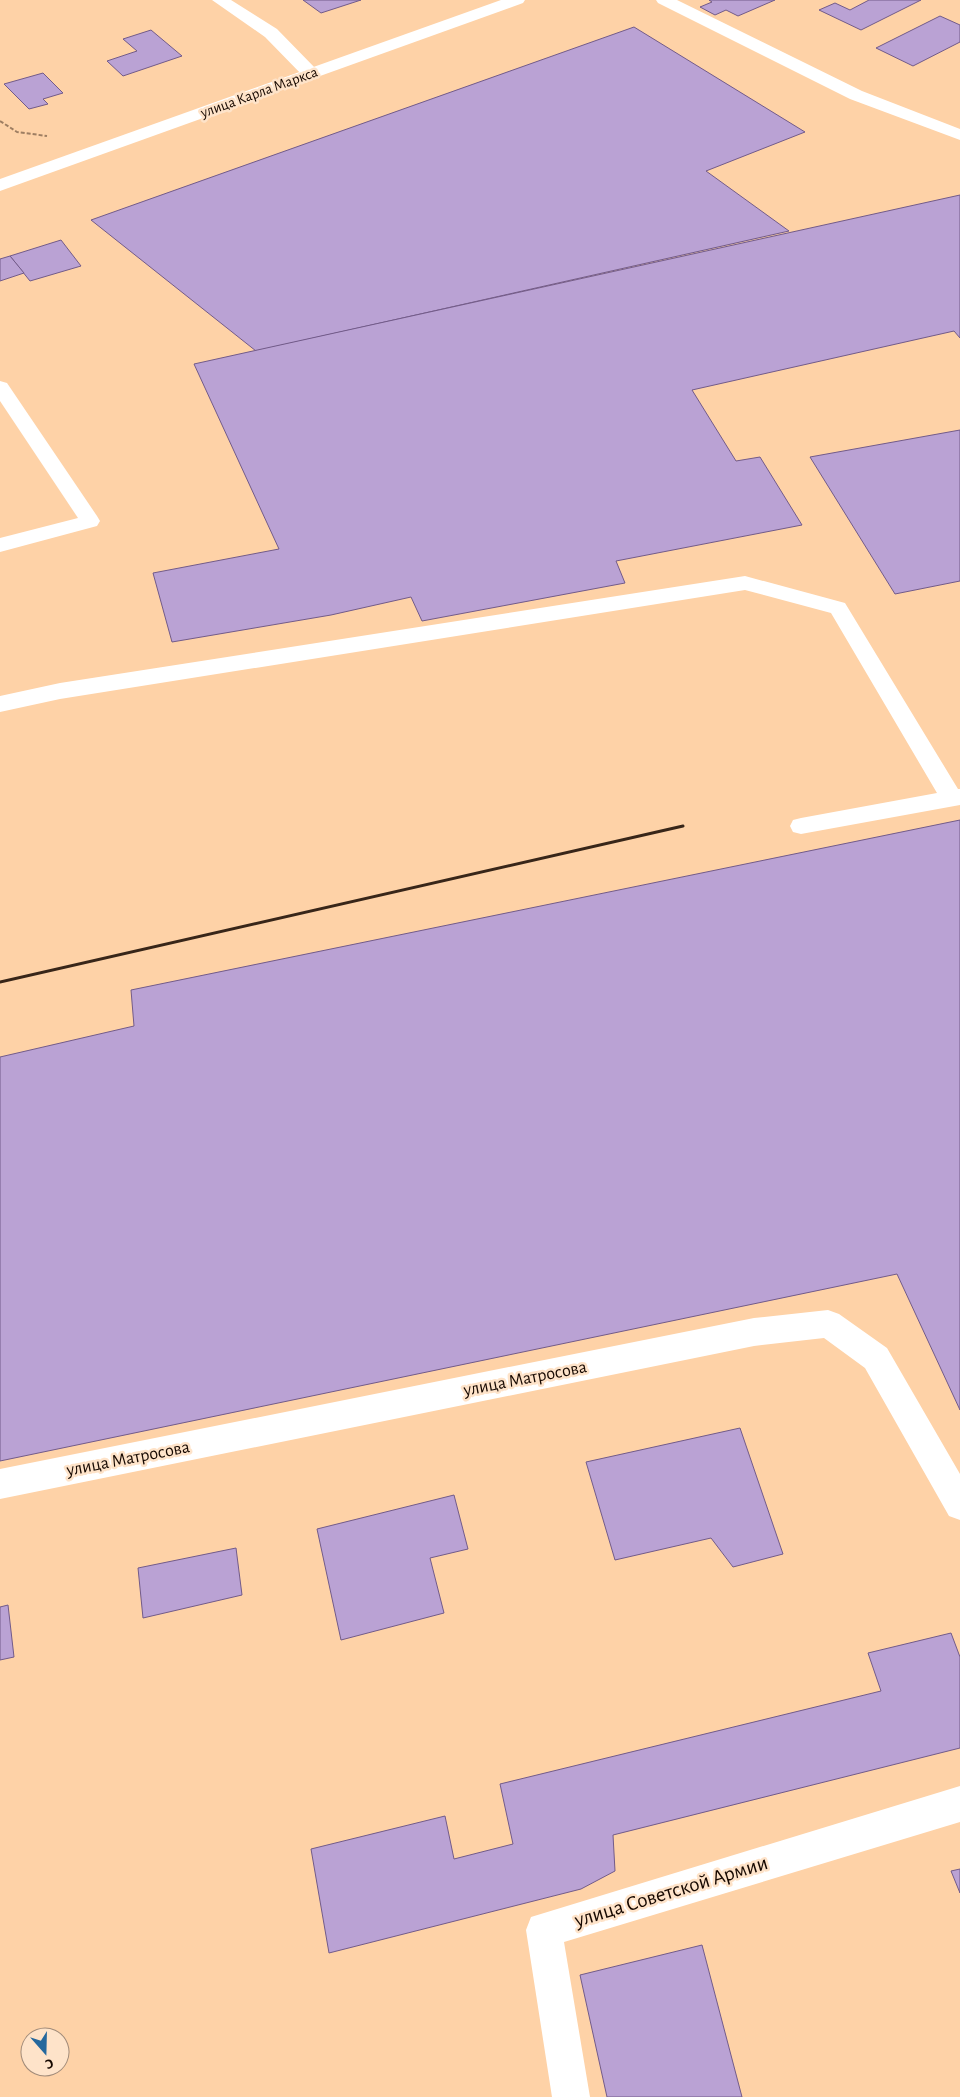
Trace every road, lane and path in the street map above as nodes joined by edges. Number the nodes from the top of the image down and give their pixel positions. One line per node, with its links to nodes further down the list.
1 (220, 0): 4 (street)
2 (518, 0): 4 (street, улица Карла Маркса)
3 (664, 0): 5 (street)
4 (311, 74): 6 (street, улица Карла Маркса)
5 (960, 135)
6 (0, 185)
7 (0, 387): 8 (lane)
8 (0, 546)
9 (0, 704): 10 (lane)
10 (956, 797): 11 (lane)
11 (801, 826)
12 (0, 1484): 13 (street, улица Матросова)
13 (960, 1505)
14 (960, 1804): 15 (street, улица Советской Армии)
15 (571, 2097)

